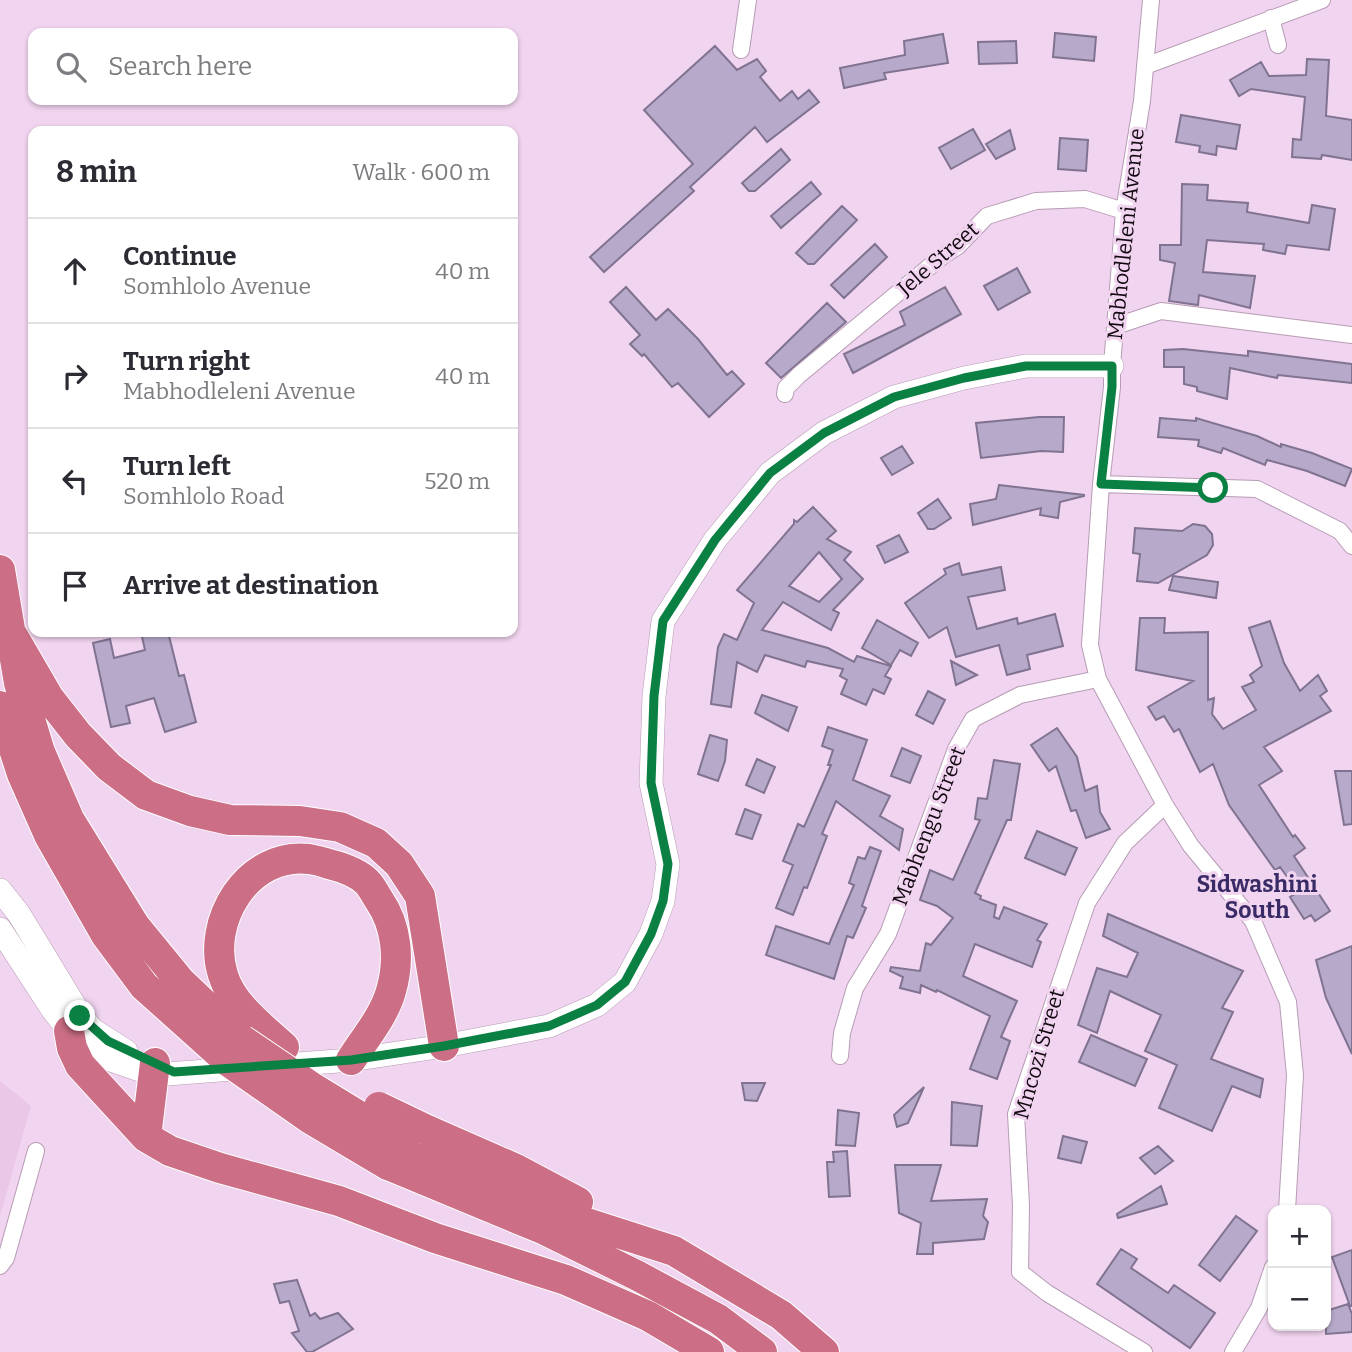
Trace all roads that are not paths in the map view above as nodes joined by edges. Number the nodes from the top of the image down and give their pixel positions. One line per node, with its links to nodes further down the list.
1 (748, 0): 6 (street)
2 (1151, 0): 7 (street, Mabhodleleni Avenue)
3 (1322, 0): 4 (street)
4 (1271, 18): 5 (street); 7 (street)
5 (1278, 45)
6 (741, 50)
7 (1145, 66): 8 (street, Mabhodleleni Avenue)
8 (1124, 211): 9 (street, Mabhodleleni Avenue); 12 (street, Jele Street)
9 (1116, 326): 10 (street); 11 (street, Mabhodleleni Avenue)
10 (1352, 335)
11 (1112, 366): 13 (street, Mabhodleleni Avenue); 23 (street)
12 (785, 394)
13 (1101, 484): 14 (street); 17 (street, Mabhodleleni Avenue)
14 (1352, 546)
15 (0, 570): 16 (highway)
16 (13, 636): 23 (highway); 24 (highway)
17 (1098, 679): 19 (street, Mabhodleleni Avenue); 25 (street, Mabhengu Street)
18 (0, 706): 24 (highway)
19 (1165, 806): 31 (street, Mabhodleleni Avenue); 37 (street, Mncozi Street)
20 (0, 890): 27 (street)
21 (0, 929): 22 (street)
22 (69, 1031): 27 (street); 28 (highway)
23 (444, 1046): 26 (street)
24 (236, 1051): 29 (highway, bridge)
25 (840, 1056)
26 (351, 1060): 27 (street); 29 (highway, bridge)
27 (161, 1070): 28 (highway)
28 (146, 1137): 34 (highway)
29 (407, 1146): 35 (highway); 36 (highway)
30 (36, 1151): 32 (street)
31 (1287, 1205)
32 (0, 1266)
33 (1273, 1268): 38 (street)
34 (709, 1352)
35 (762, 1352)
36 (824, 1352)
37 (1144, 1352)
38 (1233, 1352)

